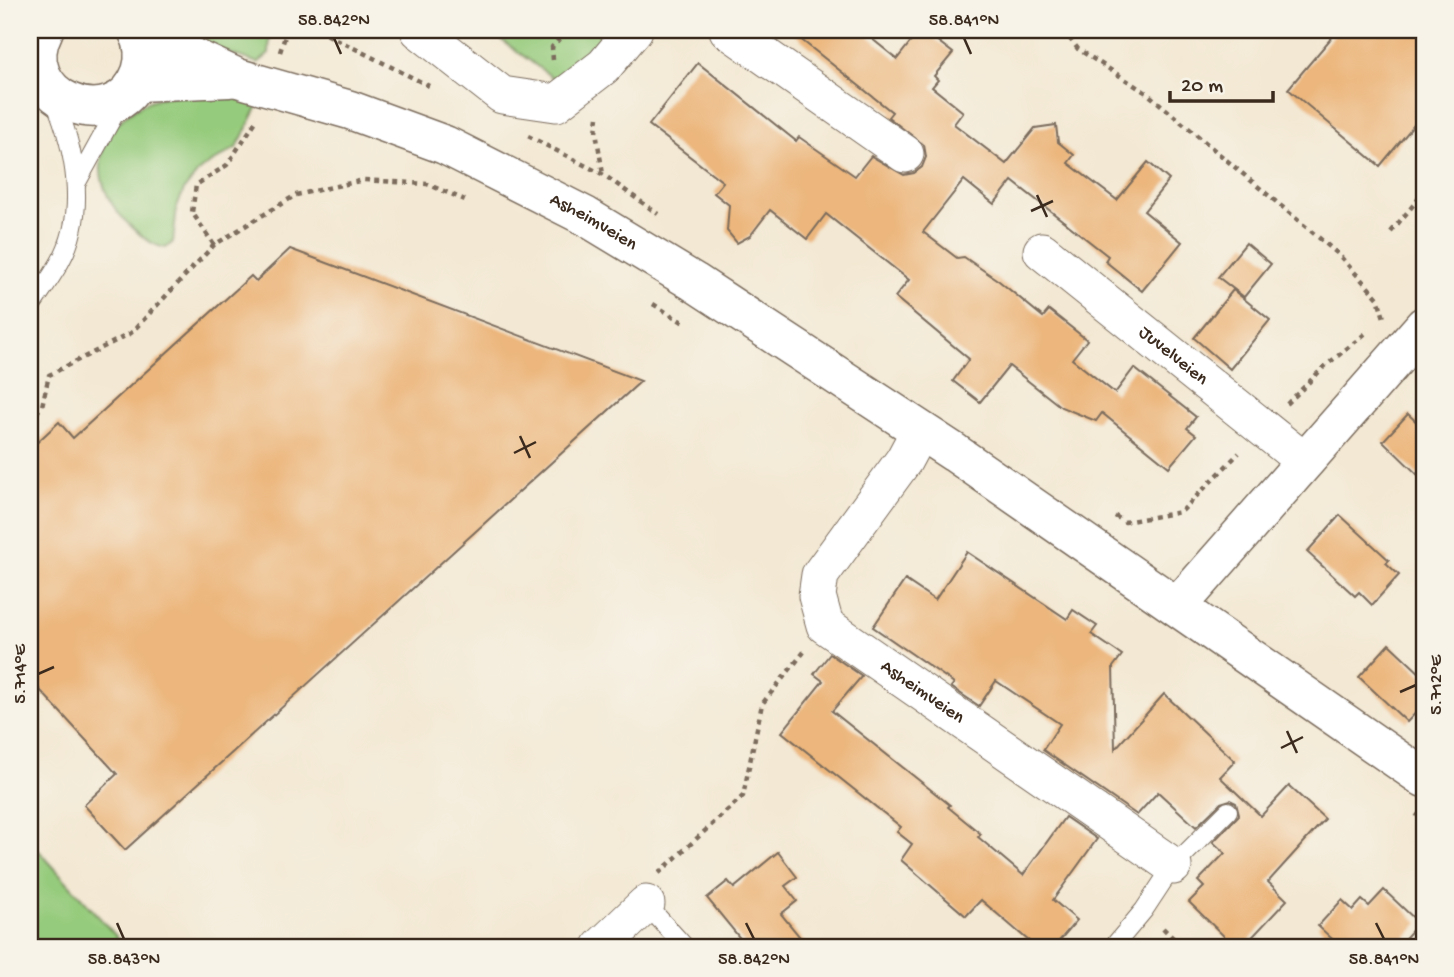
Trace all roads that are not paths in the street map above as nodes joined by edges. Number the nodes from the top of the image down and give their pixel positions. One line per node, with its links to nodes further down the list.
1 (44, 30): 7 (main road)
2 (419, 30): 3 (street)
3 (634, 30)
4 (728, 30): 9 (street)
5 (138, 31): 6 (main road, Asheimveien); 8 (main road)
6 (238, 78): 8 (main road, Asheimveien); 14 (main road, Asheimveien)
7 (40, 79): 8 (main road, Asheimveien); 10 (lane)
8 (131, 89): 10 (lane)
9 (905, 154)
10 (76, 184): 12 (lane)
11 (1042, 251): 15 (street, Juvelveien)
12 (30, 307)
13 (1424, 326): 15 (main road)
14 (920, 430): 16 (main road, Asheimveien); 19 (street, Asheimveien)
15 (1304, 461): 16 (main road)
16 (1178, 606): 17 (main road, Asheimveien)
17 (1424, 778)
18 (1228, 811): 19 (lane)
19 (1173, 866): 23 (lane)
20 (646, 904): 21 (street); 22 (lane)
21 (601, 947)
22 (685, 947)
23 (1113, 947)

